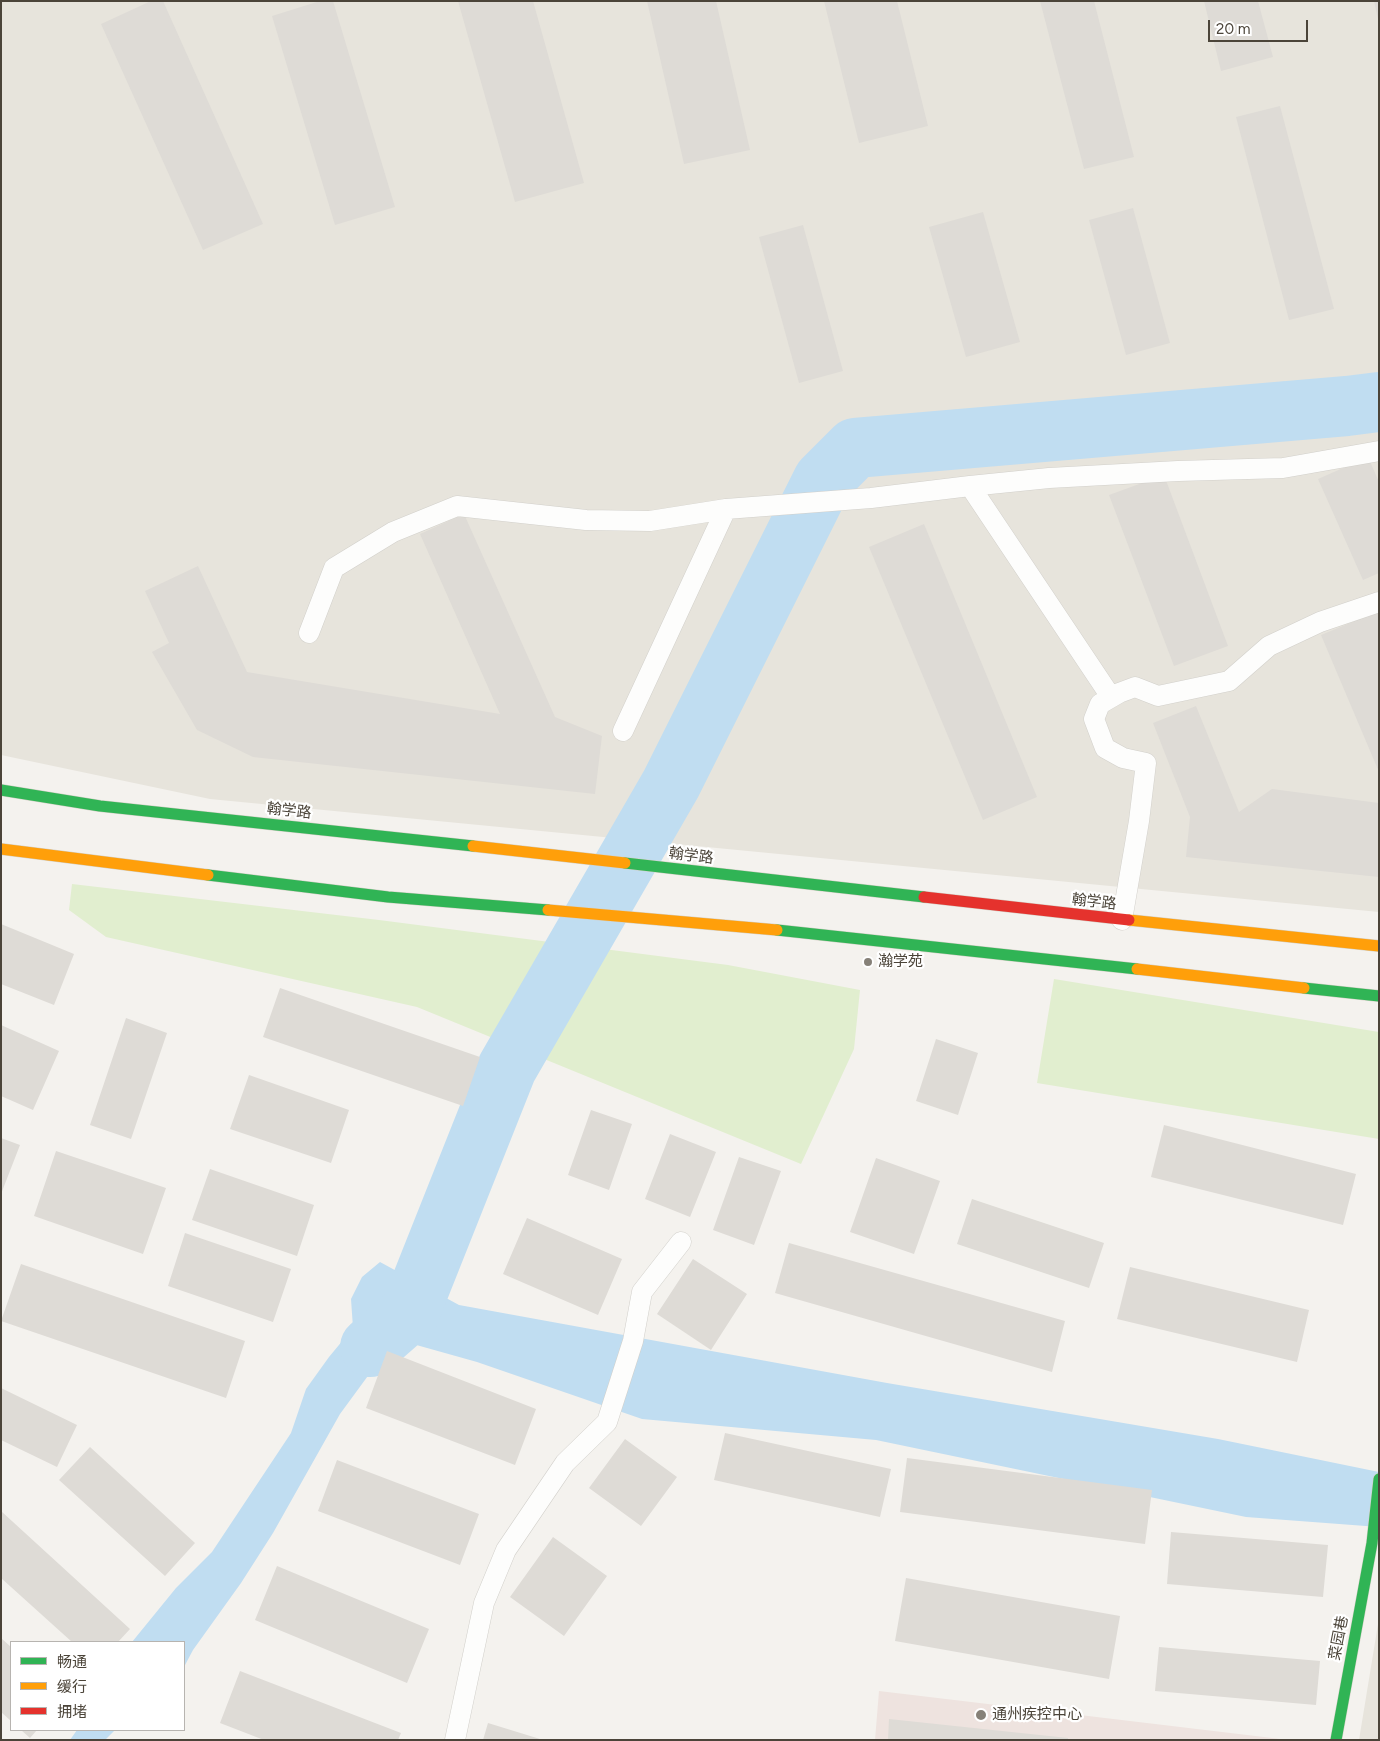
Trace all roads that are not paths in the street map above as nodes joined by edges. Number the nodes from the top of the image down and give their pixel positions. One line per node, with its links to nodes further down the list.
1 (1379, 451): 2 (lane)
2 (970, 486): 3 (lane); 6 (lane)
3 (726, 509): 5 (lane); 7 (lane)
4 (1379, 602): 6 (lane)
5 (309, 633)
6 (1111, 698): 10 (lane)
7 (622, 731)
8 (1, 790): 10 (street, 翰学路)
9 (1, 849): 12 (street)
10 (1122, 920): 11 (street, 翰学路)
11 (1379, 946)
12 (1379, 996)
13 (680, 1242): 15 (lane)
14 (1379, 1479): 16 (street, 菜园巷)
15 (455, 1740)
16 (1336, 1740)

